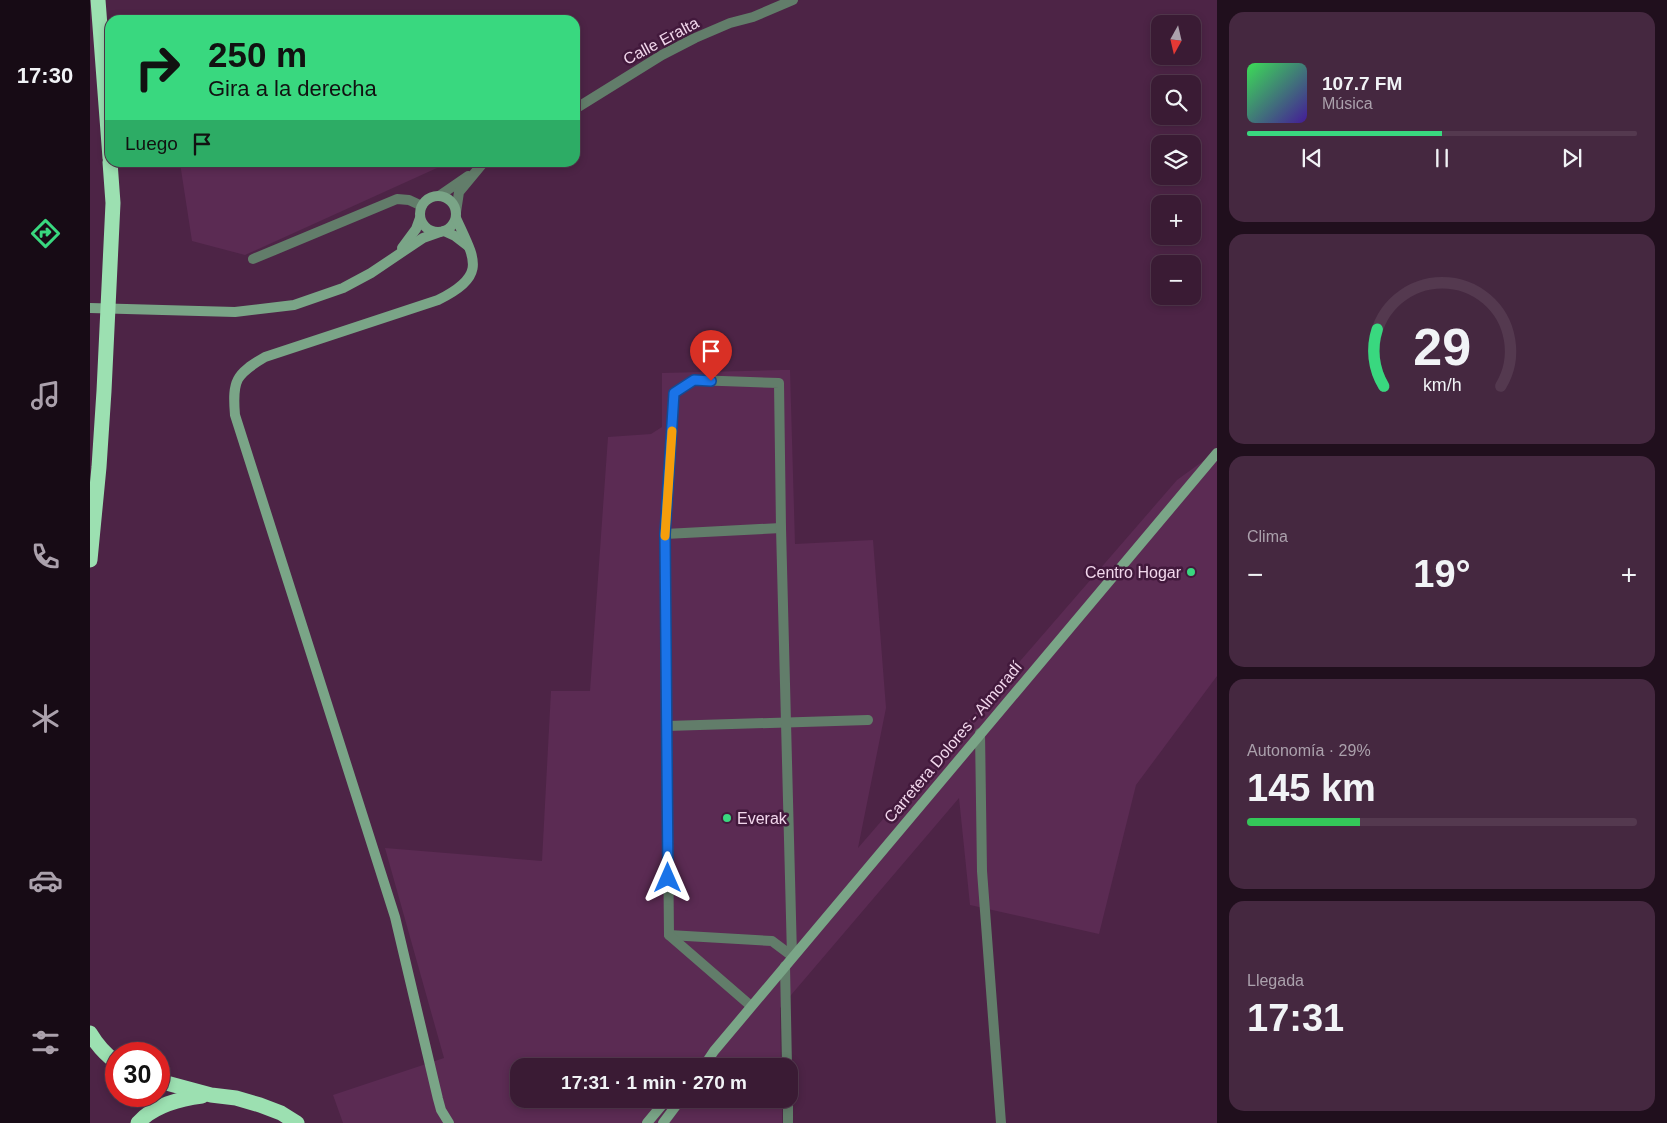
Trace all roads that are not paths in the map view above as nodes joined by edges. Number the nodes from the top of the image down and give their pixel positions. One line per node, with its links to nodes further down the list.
1 (98, 0): 3 (highway)
2 (794, 0): 4 (street, Calle Eralta)
3 (105, 92)
4 (580, 106)
5 (110, 167): 20 (highway)
6 (478, 167): 8 (street)
7 (480, 167): 10 (street)
8 (439, 196): 9 (street); 10 (street)
9 (422, 206): 11 (street); 15 (street)
10 (456, 215): 12 (street); 13 (street)
11 (420, 218): 12 (street); 14 (street)
12 (442, 232): 13 (street); 14 (street)
13 (470, 249): 42 (street)
14 (395, 257): 16 (street)
15 (253, 259)
16 (90, 308)
17 (1217, 454): 24 (street, Carretera Dolores - Almoradí)
18 (780, 528): 19 (street); 19 (street); 22 (street)
19 (665, 534): 23 (street)
20 (90, 560)
21 (868, 720): 22 (street)
22 (787, 723): 23 (street); 26 (street)
23 (667, 726): 25 (street)
24 (980, 733): 26 (street, Carretera Dolores - Almoradí); 46 (street)
25 (669, 935): 26 (street); 28 (street)
26 (792, 956): 27 (street, Carretera Dolores - Almoradí)
27 (785, 966): 28 (street, Carretera Dolores - Almoradí); 34 (street)
28 (751, 1006): 30 (street, Carretera Dolores - Almoradí)
29 (90, 1033): 31 (highway)
30 (714, 1051): 32 (street, Carretera Dolores - Almoradí); 33 (street, Carretera Dolores - Almoradí)
31 (105, 1053)
32 (706, 1058)
33 (709, 1058)
34 (787, 1058)
35 (170, 1084): 36 (highway)
36 (211, 1095): 40 (highway); 41 (highway)
37 (660, 1108): 43 (street)
38 (674, 1108): 44 (street)
39 (788, 1108): 45 (street)
40 (138, 1123)
41 (297, 1123)
42 (449, 1123)
43 (647, 1123)
44 (663, 1123)
45 (788, 1123)
46 (1001, 1123)

